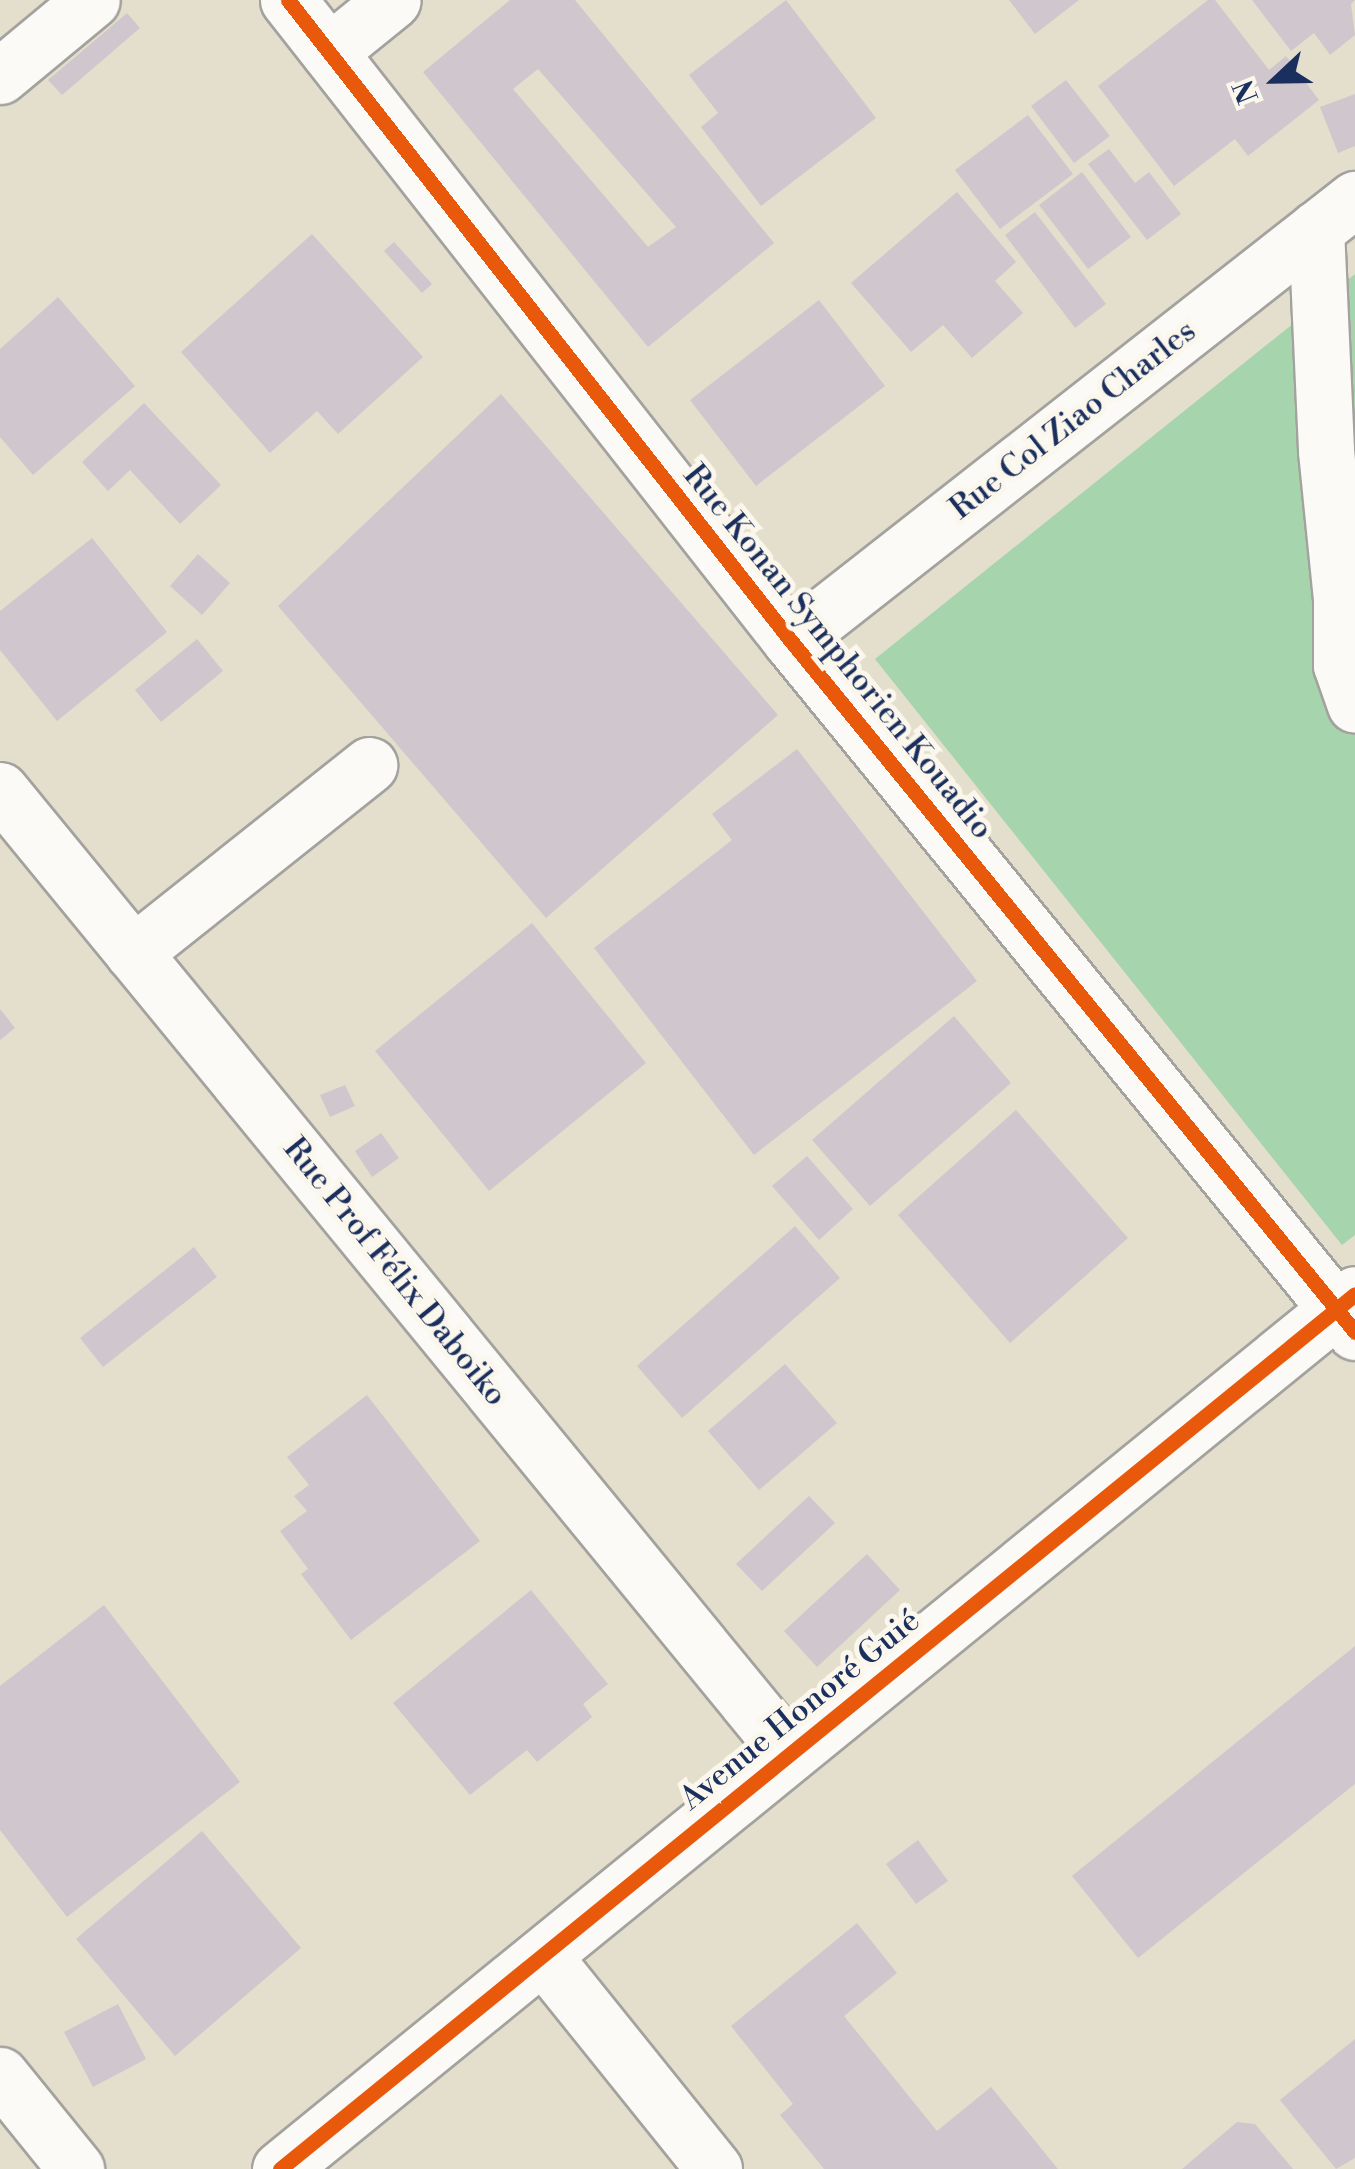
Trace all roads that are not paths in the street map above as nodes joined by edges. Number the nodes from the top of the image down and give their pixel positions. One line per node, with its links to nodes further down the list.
1 (92, 0): 5 (street)
2 (288, 0): 4 (street, Rue Konan Symphorien Kouadio)
3 (393, 0): 4 (street)
4 (329, 52): 7 (street, Rue Konan Symphorien Kouadio)
5 (0, 76)
6 (1336, 214): 7 (street, Rue Col Ziao Charles); 8 (street)
7 (791, 641): 12 (street, Rue Konan Symphorien Kouadio)
8 (1355, 705)
9 (370, 765): 11 (street)
10 (0, 790): 11 (street, Rue Prof Félix Daboiko)
11 (133, 953): 13 (street, Rue Prof Félix Daboiko)
12 (1349, 1312): 13 (street, Avenue Honoré Guié)
13 (790, 1754): 14 (street, Avenue Honoré Guié)
14 (543, 1956): 17 (street, Avenue Honoré Guié); 18 (street)
15 (0, 2075): 16 (street)
16 (76, 2169)
17 (280, 2169)
18 (714, 2169)

